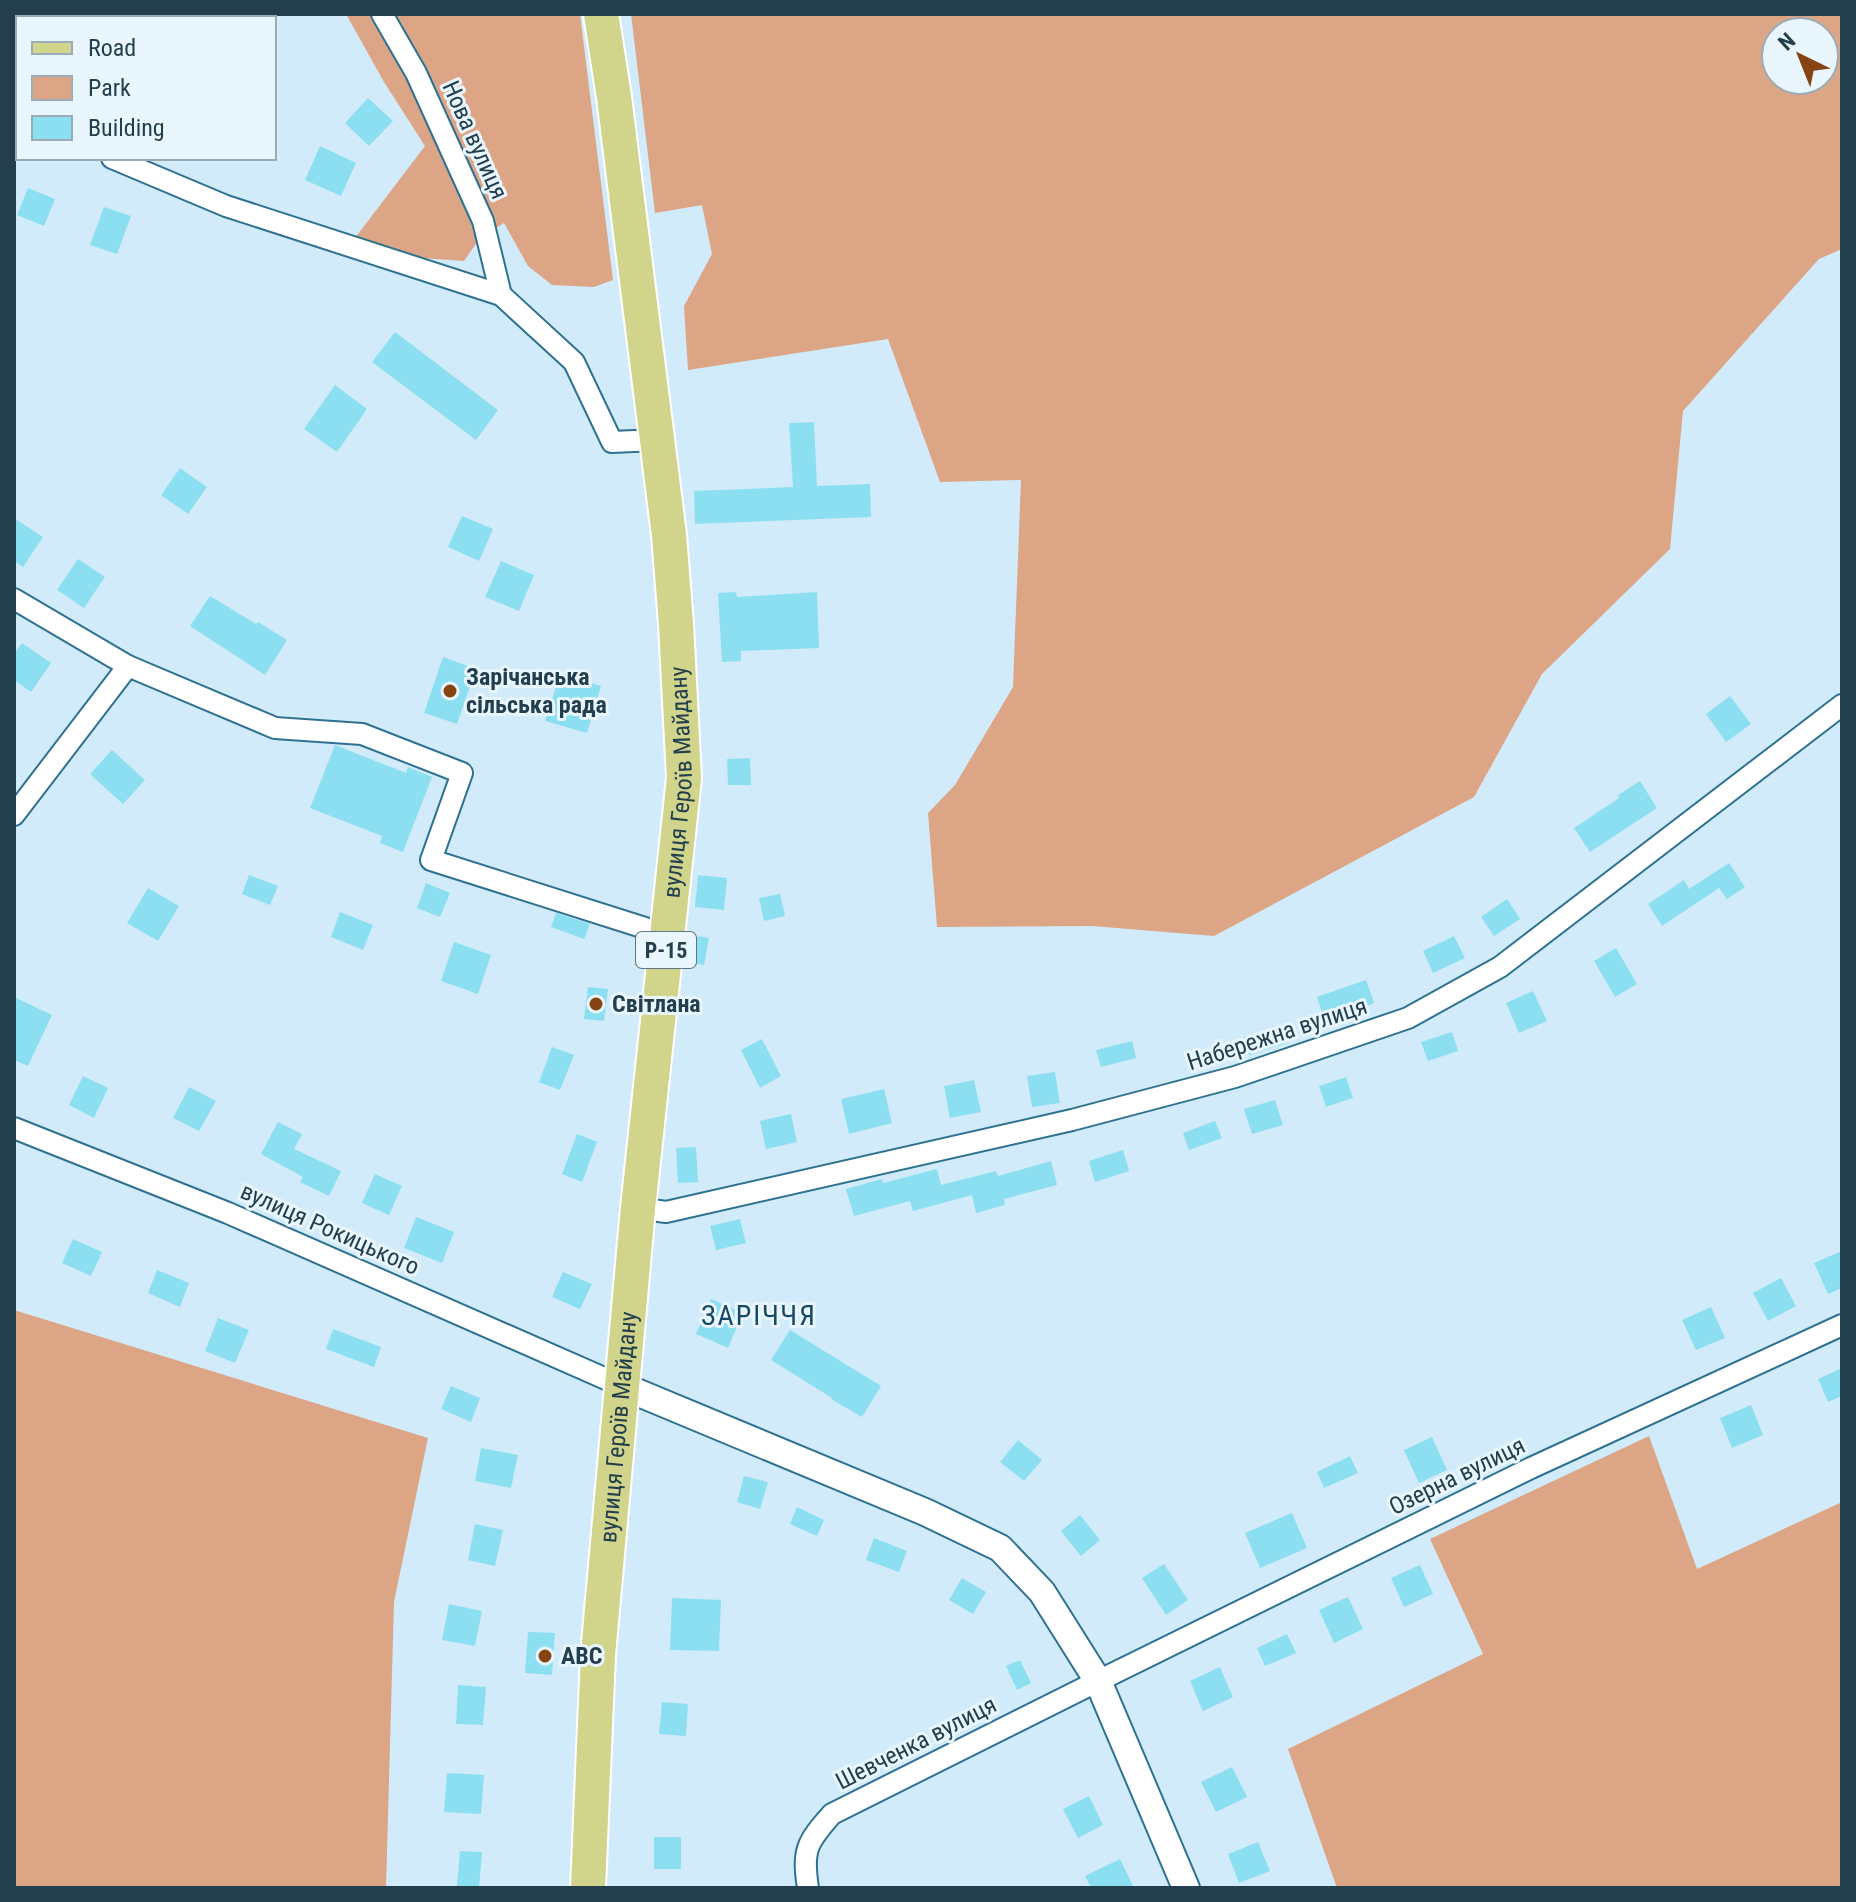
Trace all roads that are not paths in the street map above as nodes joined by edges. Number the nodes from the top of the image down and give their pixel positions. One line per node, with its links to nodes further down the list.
1 (382, 14): 4 (street, Нова вулиця)
2 (601, 14): 5 (main road, вулиця Героїв Майдану / Р-15)
3 (117, 160): 4 (street)
4 (501, 295): 5 (street)
5 (657, 440): 10 (main road, вулиця Героїв Майдану / Р-15)
6 (14, 599): 7 (street)
7 (128, 666): 9 (street); 10 (street)
8 (1842, 705): 12 (street, Набережна вулиця)
9 (14, 815)
10 (667, 935): 12 (main road, вулиця Героїв Майдану / Р-15)
11 (14, 1128): 14 (street, вулиця Рокицького)
12 (638, 1208): 14 (main road, вулиця Героїв Майдану / Р-15)
13 (1842, 1325): 15 (street, Озерна вулиця)
14 (622, 1386): 15 (street); 16 (main road, вулиця Героїв Майдану / Р-15)
15 (1098, 1681): 17 (street, Шевченка вулиця); 18 (street)
16 (588, 1888)
17 (808, 1888)
18 (1186, 1888)

